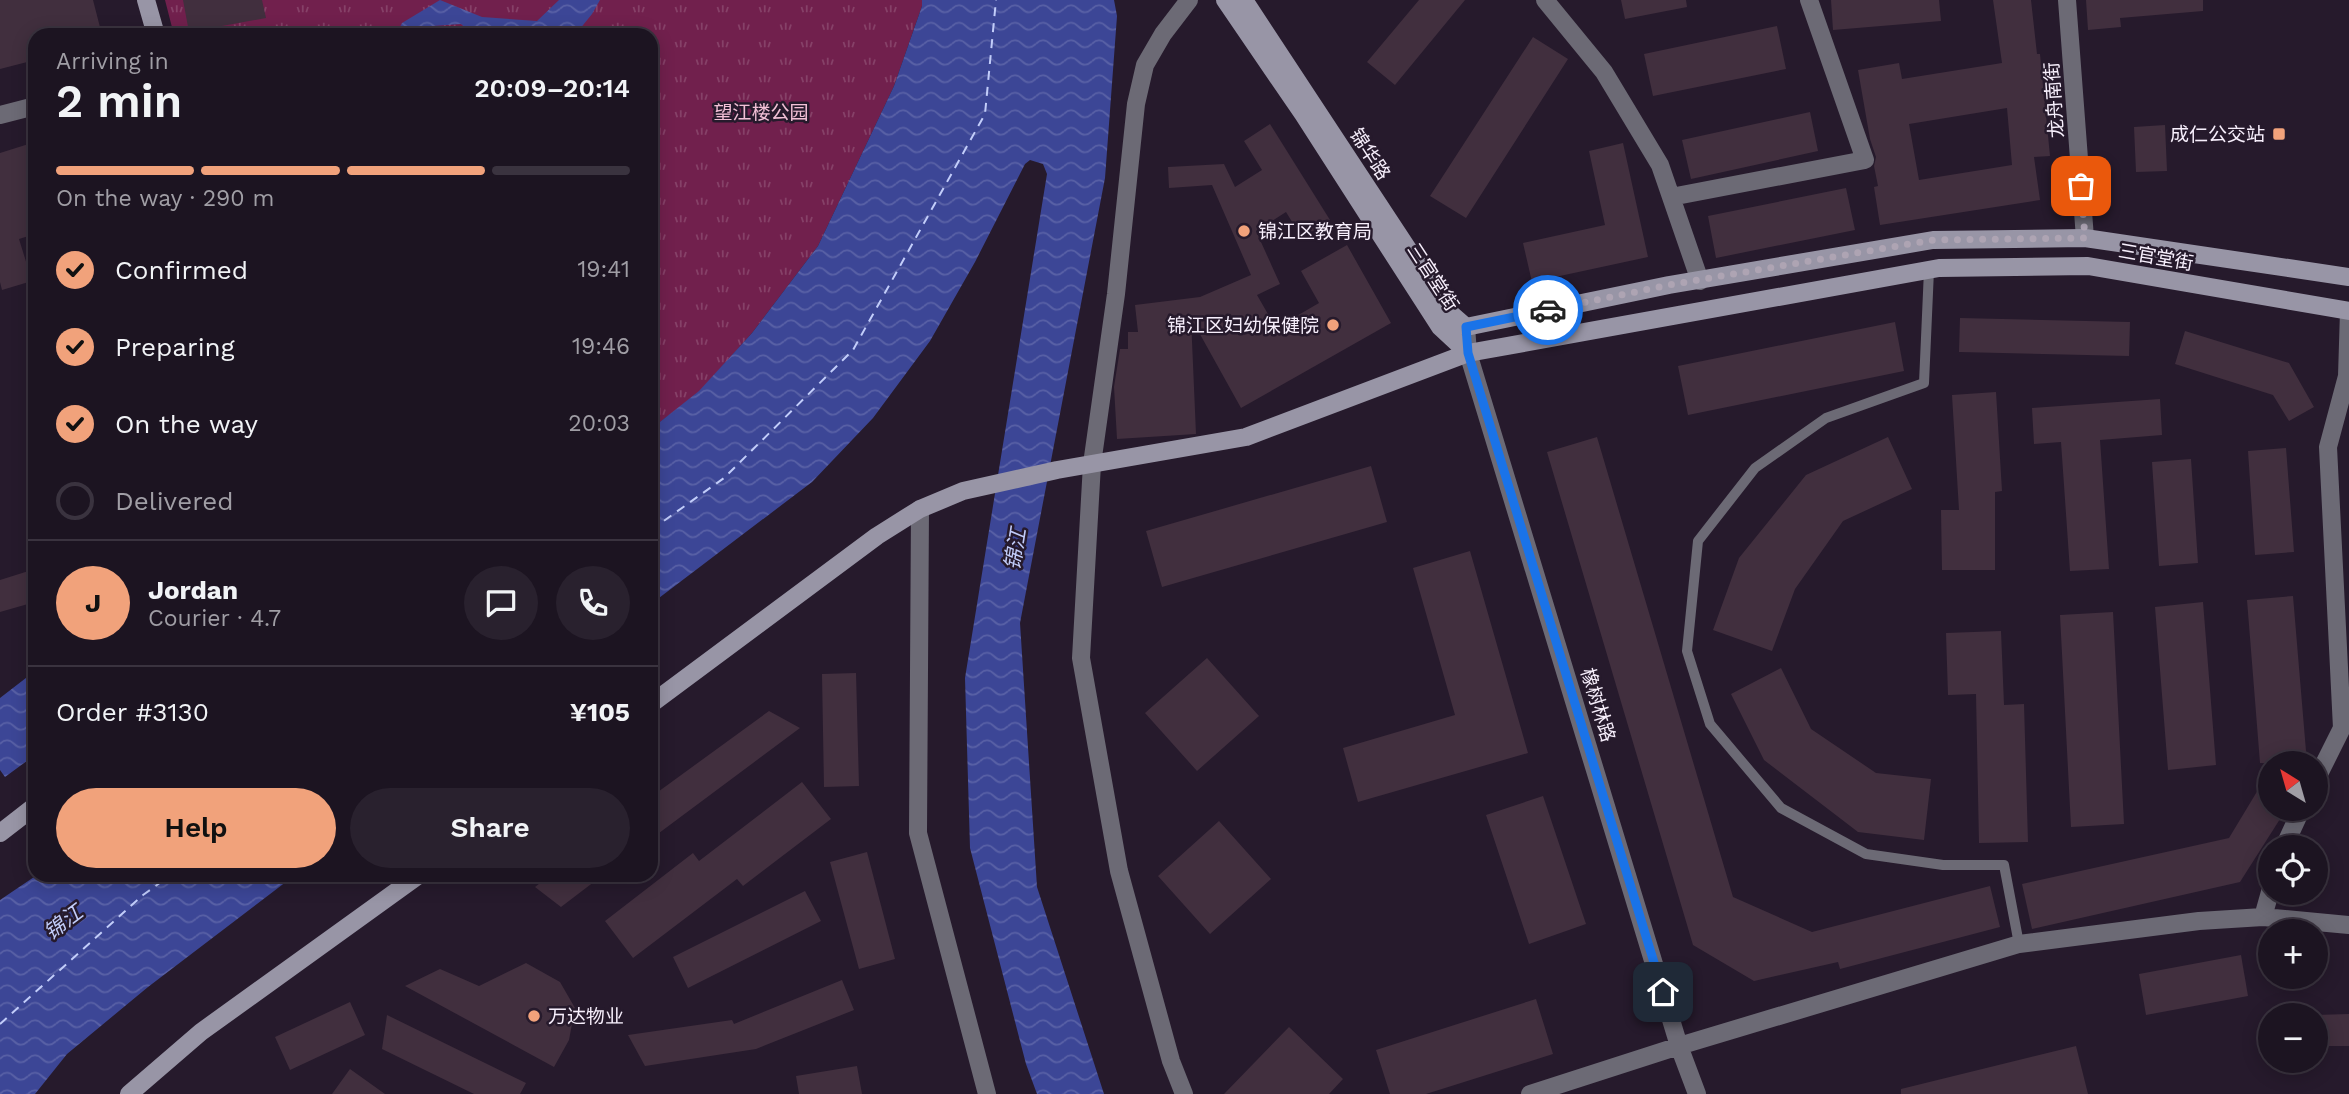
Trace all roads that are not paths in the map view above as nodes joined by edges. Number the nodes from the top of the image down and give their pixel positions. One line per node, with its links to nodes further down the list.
1 (146, 0): 8 (main road)
2 (1189, 0): 19 (street)
3 (1225, 0): 18 (main road, 三官堂街)
4 (1244, 0): 17 (main road, 锦华路)
5 (1545, 0): 11 (street)
6 (1809, 0): 11 (street)
7 (2067, 0): 12 (street, 龙舟南街)
8 (154, 28)
9 (28, 108): 10 (street)
10 (0, 115)
11 (1671, 197): 15 (street)
12 (2085, 238): 14 (main road, 三官堂街); 15 (main road, 三官堂街)
13 (1929, 270): 16 (main road, 三官堂街); 18 (main road, 三官堂街); 29 (lane)
14 (2349, 277)
15 (1700, 281): 17 (main road, 三官堂街)
16 (2349, 311): 22 (street)
17 (1466, 327): 18 (street, 橡树林路)
18 (1468, 353): 19 (main road); 30 (street, 橡树林路)
19 (1092, 464): 20 (main road); 33 (street)
20 (920, 509): 21 (main road); 32 (street)
21 (658, 699)
22 (2328, 756)
23 (28, 811): 24 (main road)
24 (0, 833)
25 (409, 882): 31 (main road)
26 (2266, 905): 27 (street)
27 (2263, 917): 28 (street); 29 (street)
28 (2349, 925)
29 (2019, 944): 30 (street)
30 (1679, 1046): 34 (street); 35 (street, 橡树林路)
31 (129, 1094)
32 (987, 1094)
33 (1184, 1094)
34 (1530, 1094)
35 (1697, 1094)

